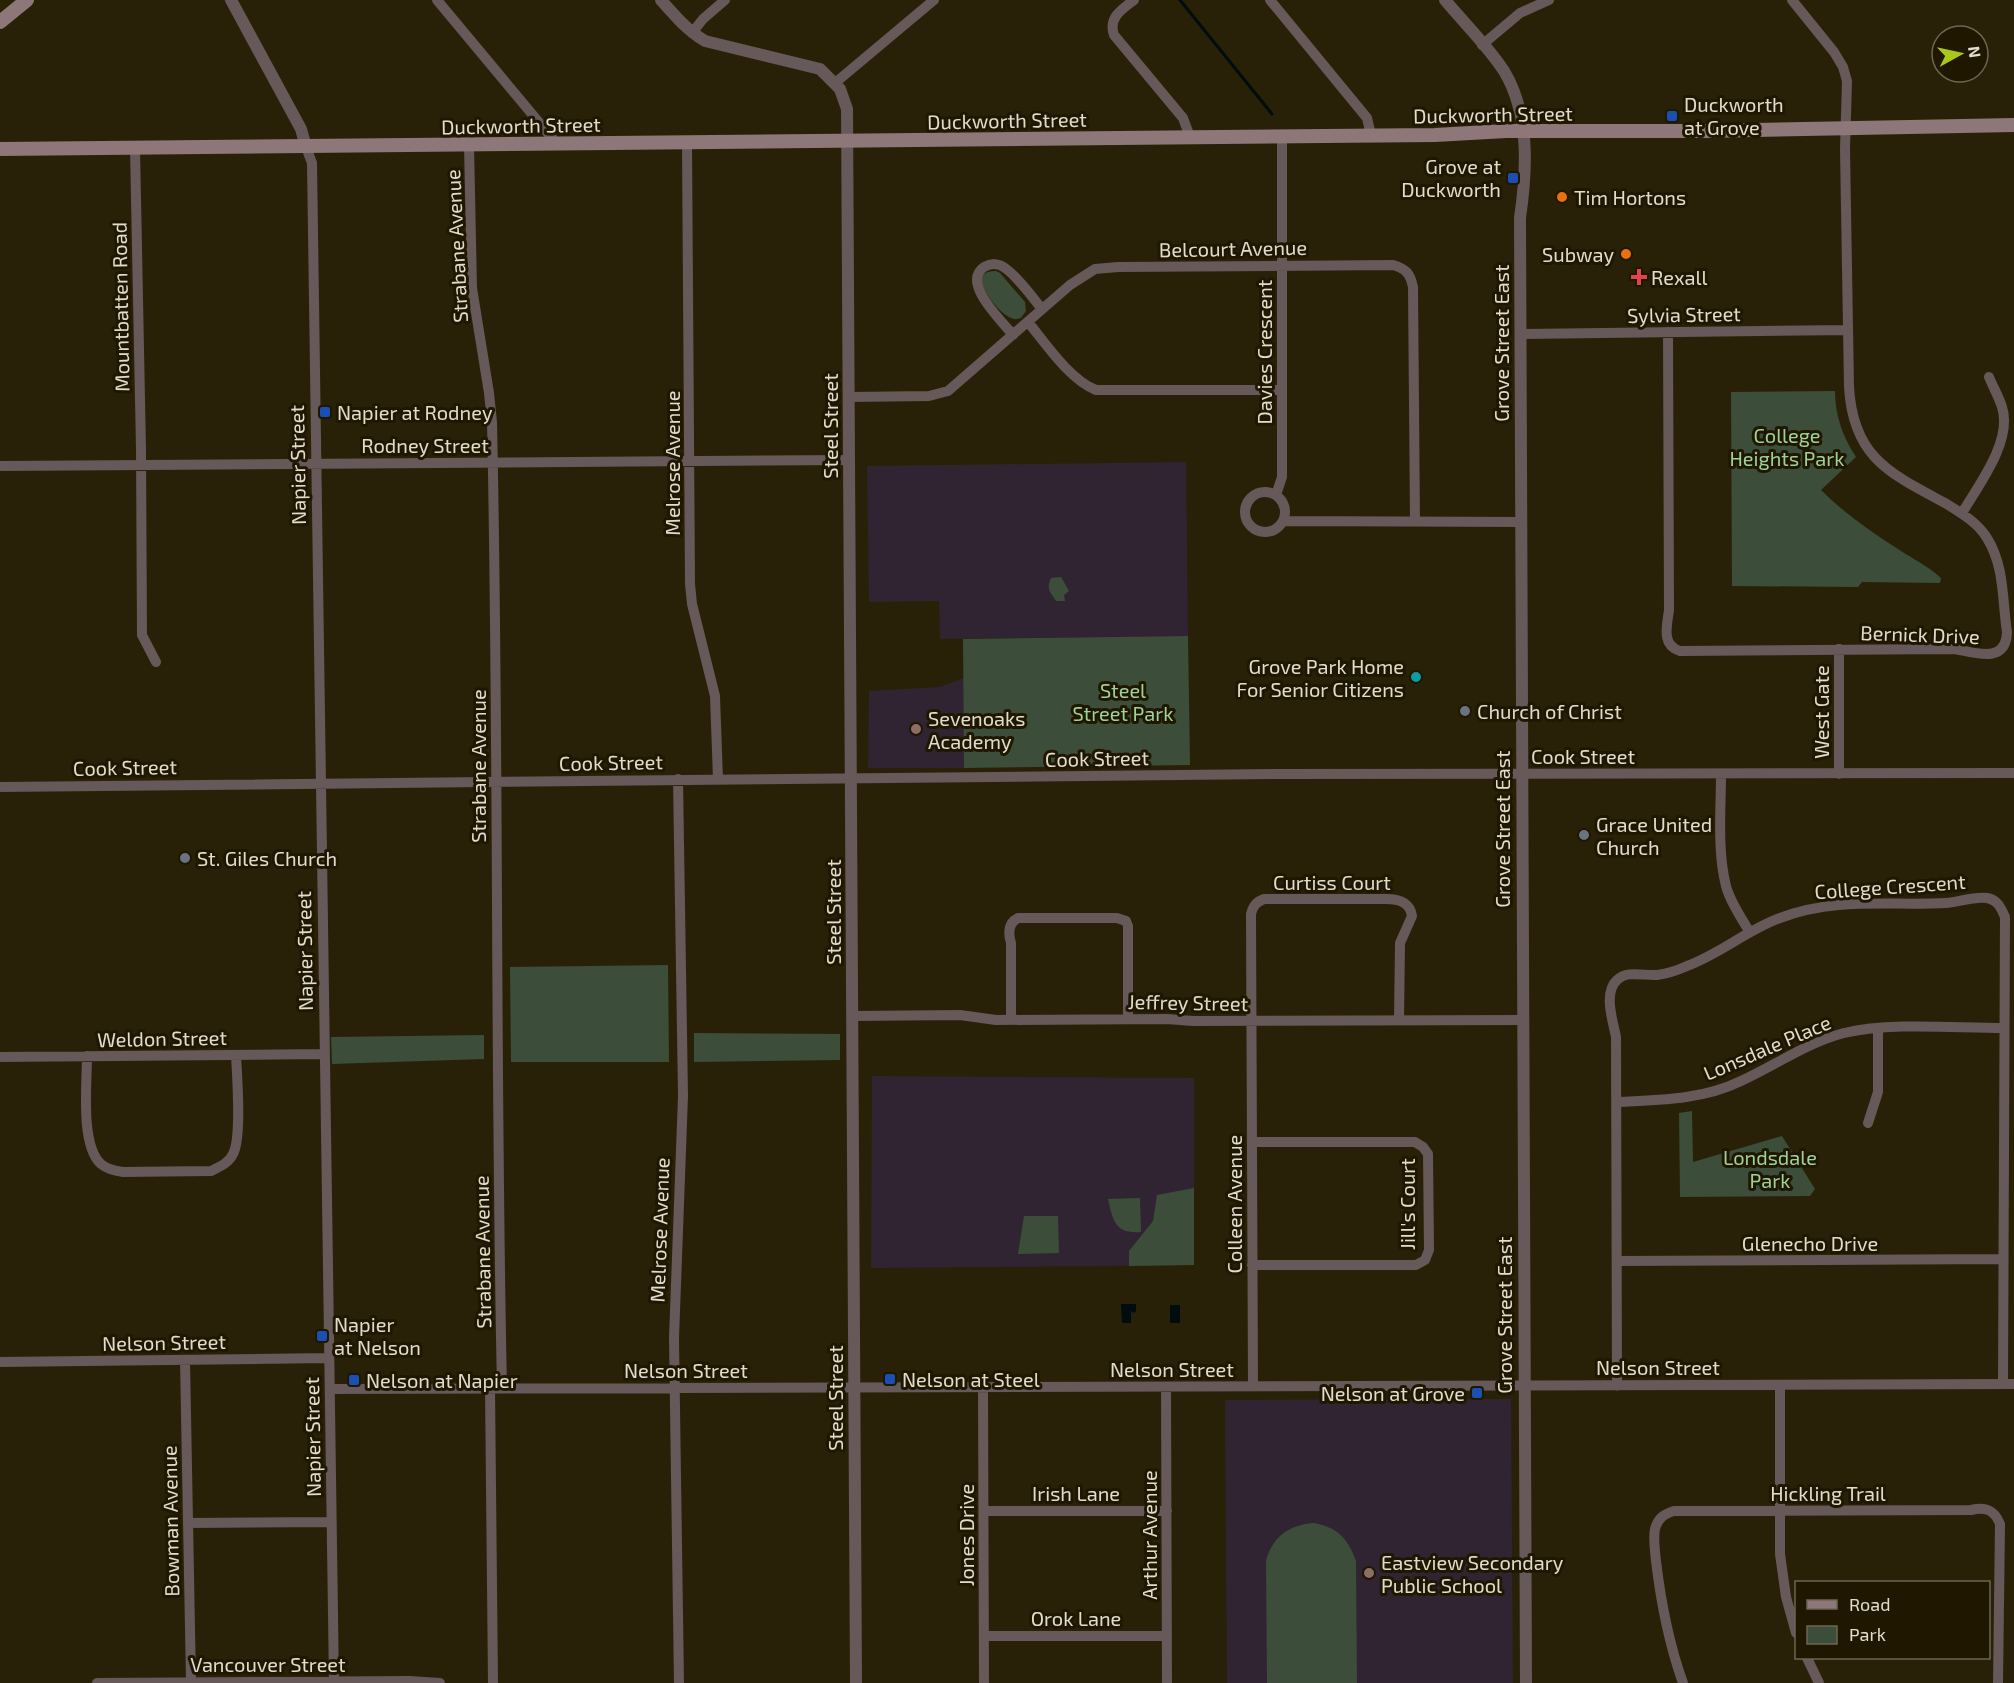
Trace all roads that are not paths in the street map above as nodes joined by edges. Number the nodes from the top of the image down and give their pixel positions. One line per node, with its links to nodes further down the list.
1 (27, 0): 12 (main road)
2 (231, 0): 26 (street)
3 (437, 0): 24 (street)
4 (661, 0): 13 (street)
5 (725, 0): 13 (street)
6 (934, 0): 15 (street)
7 (1134, 0): 21 (street)
8 (1270, 0): 19 (street)
9 (1445, 0): 14 (street, Grove Street East)
10 (1549, 0): 14 (street)
11 (1792, 0): 17 (street, Bernick Drive)
12 (0, 22)
13 (692, 33): 15 (street)
14 (1482, 45): 18 (street, Grove Street East)
15 (835, 82): 22 (street, Steel Street)
16 (2014, 125): 17 (main road, Duckworth Street)
17 (1845, 129): 18 (main road, Duckworth Street); 32 (street, Bernick Drive)
18 (1523, 131): 19 (main road, Duckworth Street); 34 (street, Grove Street East)
19 (1371, 135): 20 (main road, Duckworth Street)
20 (1282, 136): 21 (main road, Duckworth Street); 29 (street, Davies Crescent)
21 (1190, 137): 22 (main road, Duckworth Street)
22 (848, 141): 23 (main road, Duckworth Street); 38 (street, Steel Street)
23 (687, 143): 24 (main road, Duckworth Street); 40 (street, Melrose Avenue)
24 (557, 144): 25 (main road, Duckworth Street)
25 (469, 145): 26 (main road, Duckworth Street); 41 (street, Strabane Avenue)
26 (306, 147): 27 (main road, Duckworth Street); 42 (street, Napier Street)
27 (135, 148): 28 (main road, Duckworth Street); 43 (street, Mountbatten Road)
28 (0, 149)
29 (1282, 265): 30 (street, Belcourt Avenue); 37 (street, Davies Crescent); 48 (street, Belcourt Avenue)
30 (1042, 309): 31 (street, Belcourt Avenue); 35 (street)
31 (1028, 322): 35 (street, Belcourt Avenue); 37 (street)
32 (1848, 330): 33 (street, Sylvia Street); 46 (street, Bernick Drive)
33 (1668, 332): 34 (street, Sylvia Street); 50 (street, Bernick Drive)
34 (1520, 334): 49 (street, Grove Street East)
35 (1013, 336): 38 (street, Belcourt Avenue)
36 (1989, 377): 46 (street)
37 (1282, 390): 45 (street, Davies Crescent)
38 (850, 397): 39 (street, Steel Street)
39 (850, 460): 40 (street, Rodney Street); 56 (street, Steel Street)
40 (690, 461): 41 (street, Rodney Street); 58 (street, Melrose Avenue)
41 (492, 462): 42 (street, Rodney Street); 59 (street, Strabane Avenue)
42 (315, 464): 43 (street, Rodney Street); 60 (street, Napier Street)
43 (141, 465): 44 (street, Rodney Street); 51 (street, Mountbatten Road)
44 (0, 466)
45 (1276, 495): 47 (street, Davies Crescent); 47 (street)
46 (1962, 513): 50 (street, Bernick Drive)
47 (1283, 521): 48 (street)
48 (1415, 522): 49 (street)
49 (1521, 522): 53 (street, Grove Street East)
50 (1839, 649): 55 (street, West Gate)
51 (156, 662)
52 (2014, 773): 55 (street, Cook Street)
53 (1522, 774): 54 (street, Cook Street); 56 (street, Cook Street); 67 (street, Grove Street East)
54 (1721, 774): 55 (street, Cook Street); 62 (street)
55 (1839, 774)
56 (851, 778): 58 (street, Cook Street); 63 (street, Steel Street)
57 (678, 779): 58 (street, Cook Street); 59 (street, Cook Street); 92 (street, Melrose Avenue)
58 (718, 779)
59 (497, 781): 60 (street, Cook Street); 91 (street, Strabane Avenue)
60 (320, 782): 61 (street, Cook Street); 71 (street, Napier Street)
61 (0, 787)
62 (1749, 932): 70 (street, College Crescent); 75 (street, College Crescent)
63 (853, 1016): 65 (street, Jeffrey Street); 93 (street, Steel Street)
64 (1128, 1019): 65 (street, Jeffrey Street); 65 (street); 68 (street, Jeffrey Street)
65 (1011, 1020)
66 (1399, 1020): 67 (street, Jeffrey Street); 68 (street, Jeffrey Street); 68 (street, Curtiss Court)
67 (1523, 1020): 85 (street, Grove Street East)
68 (1252, 1021): 77 (street, Colleen Avenue)
69 (1878, 1028): 70 (street, Lonsdale Place); 75 (street, Lonsdale Place); 76 (street)
70 (2003, 1028): 78 (street, College Crescent)
71 (324, 1054): 72 (street, Weldon Street); 81 (street, Napier Street)
72 (237, 1055): 73 (street, Weldon Street); 73 (street)
73 (87, 1056): 74 (street, Weldon Street)
74 (0, 1057)
75 (1617, 1102): 79 (street, College Crescent)
76 (1868, 1123)
77 (1252, 1143): 80 (street, Colleen Avenue); 80 (street, Jill's Court)
78 (2003, 1259): 79 (street, Glenecho Drive); 84 (street, College Crescent)
79 (1617, 1261): 88 (street, College Crescent)
80 (1252, 1265): 87 (street, Colleen Avenue)
81 (329, 1358): 82 (street, Nelson Street); 95 (street, Napier Street)
82 (185, 1360): 83 (street, Nelson Street); 100 (street, Bowman Avenue)
83 (0, 1362)
84 (2008, 1384): 86 (street, Nelson Street)
85 (1524, 1385): 87 (street, Nelson Street); 88 (street, Nelson Street); 115 (street, Grove Street East)
86 (1780, 1385): 88 (street, Nelson Street); 98 (street)
87 (1253, 1386): 89 (street, Nelson Street)
88 (1617, 1386)
89 (1166, 1387): 94 (street, Nelson Street); 97 (street, Arthur Avenue)
90 (490, 1388): 91 (street, Nelson Street); 95 (street, Nelson Street); 110 (street)
91 (502, 1388): 92 (street, Nelson Street)
92 (674, 1388): 93 (street, Nelson Street); 111 (street, Melrose Avenue)
93 (854, 1388): 94 (street, Nelson Street); 112 (street, Steel Street)
94 (983, 1388): 96 (street, Jones Drive)
95 (330, 1389): 99 (street, Napier Street)
96 (984, 1511): 97 (street, Irish Lane); 102 (street, Jones Drive)
97 (1167, 1511): 103 (street, Arthur Avenue)
98 (1780, 1511): 101 (street); 104 (street, Hickling Trail); 116 (street, Hickling Trail)
99 (332, 1522): 100 (street); 107 (street, Napier Street)
100 (188, 1523): 106 (street, Bowman Avenue)
101 (1795, 1626)
102 (984, 1636): 103 (street, Orok Lane); 113 (street, Jones Drive)
103 (1167, 1636): 114 (street, Arthur Avenue)
104 (1993, 1655): 118 (street, Hickling Trail)
105 (1807, 1659): 117 (street)
106 (191, 1682): 107 (street, Vancouver Street); 108 (street, Vancouver Street)
107 (334, 1682): 109 (street, Vancouver Street)
108 (97, 1683)
109 (440, 1683)
110 (493, 1683)
111 (679, 1683)
112 (856, 1683)
113 (984, 1683)
114 (1167, 1683)
115 (1526, 1683)
116 (1683, 1683)
117 (1819, 1683)
118 (1998, 1683)

